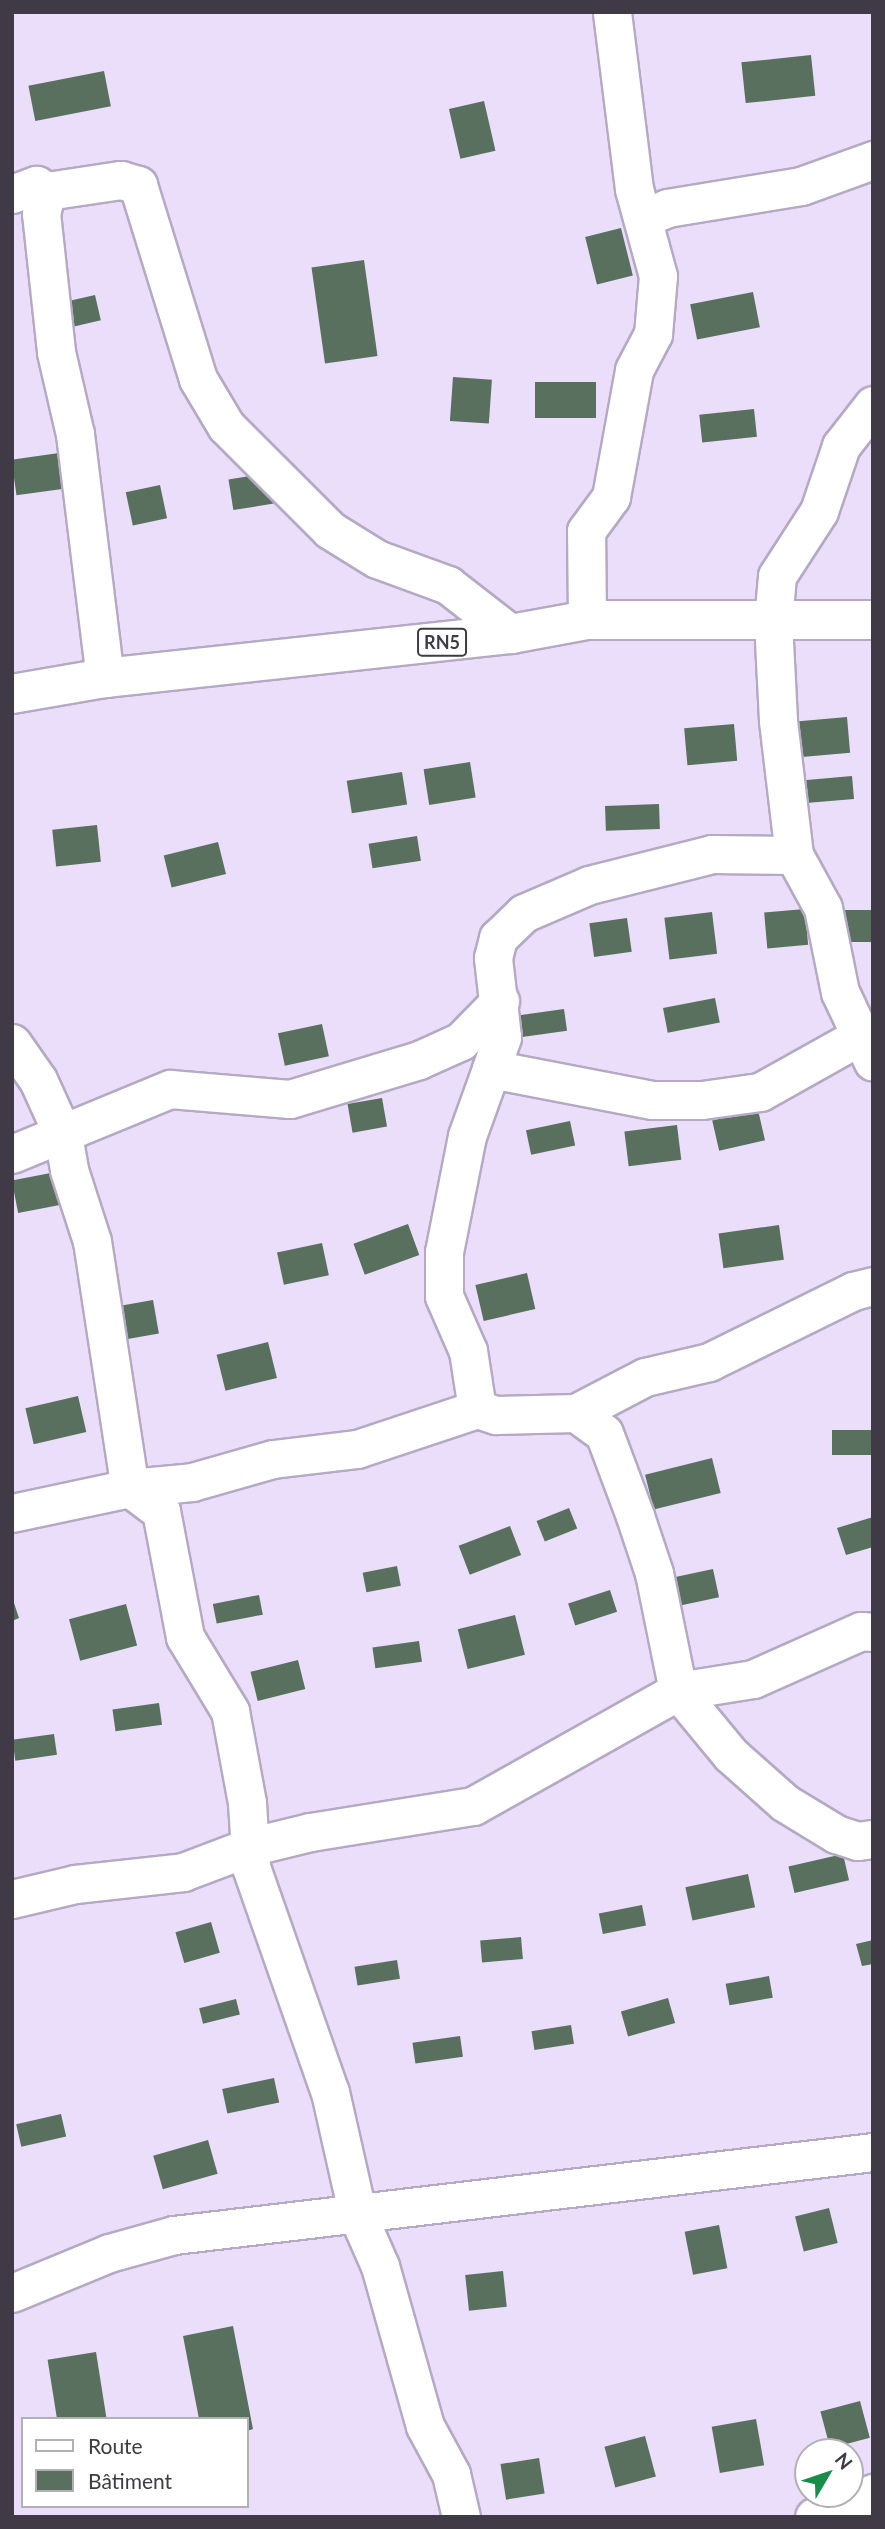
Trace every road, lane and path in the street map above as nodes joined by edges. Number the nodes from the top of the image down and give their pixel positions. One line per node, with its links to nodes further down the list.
1 (612, 12): 4 (street)
2 (873, 160): 4 (street)
3 (29, 193): 9 (street); 10 (street)
4 (644, 218): 6 (street)
5 (873, 405): 8 (street)
6 (587, 620): 8 (highway, RN5); 9 (highway, RN5)
7 (873, 620): 8 (highway, RN5)
8 (773, 621): 12 (street)
9 (511, 635): 10 (highway, RN5)
10 (105, 678): 11 (highway, RN5)
11 (12, 694)
12 (794, 855): 13 (street); 15 (street)
13 (500, 1001): 16 (street); 17 (street)
14 (12, 1042): 17 (street)
15 (866, 1049): 16 (street)
16 (491, 1069): 20 (street)
17 (63, 1135): 18 (street); 22 (street)
18 (12, 1154)
19 (873, 1286): 21 (street)
20 (477, 1409): 21 (street); 22 (street)
21 (576, 1413): 25 (street)
22 (130, 1488): 23 (street); 27 (street)
23 (12, 1513)
24 (869, 1640): 25 (street)
25 (678, 1691): 26 (street); 27 (street)
26 (873, 1839)
27 (249, 1847): 28 (street); 30 (street)
28 (12, 1899)
29 (873, 2152): 30 (street)
30 (358, 2216): 31 (street); 33 (street)
31 (12, 2293)
32 (873, 2493): 34 (street)
33 (461, 2517)
34 (814, 2517)

